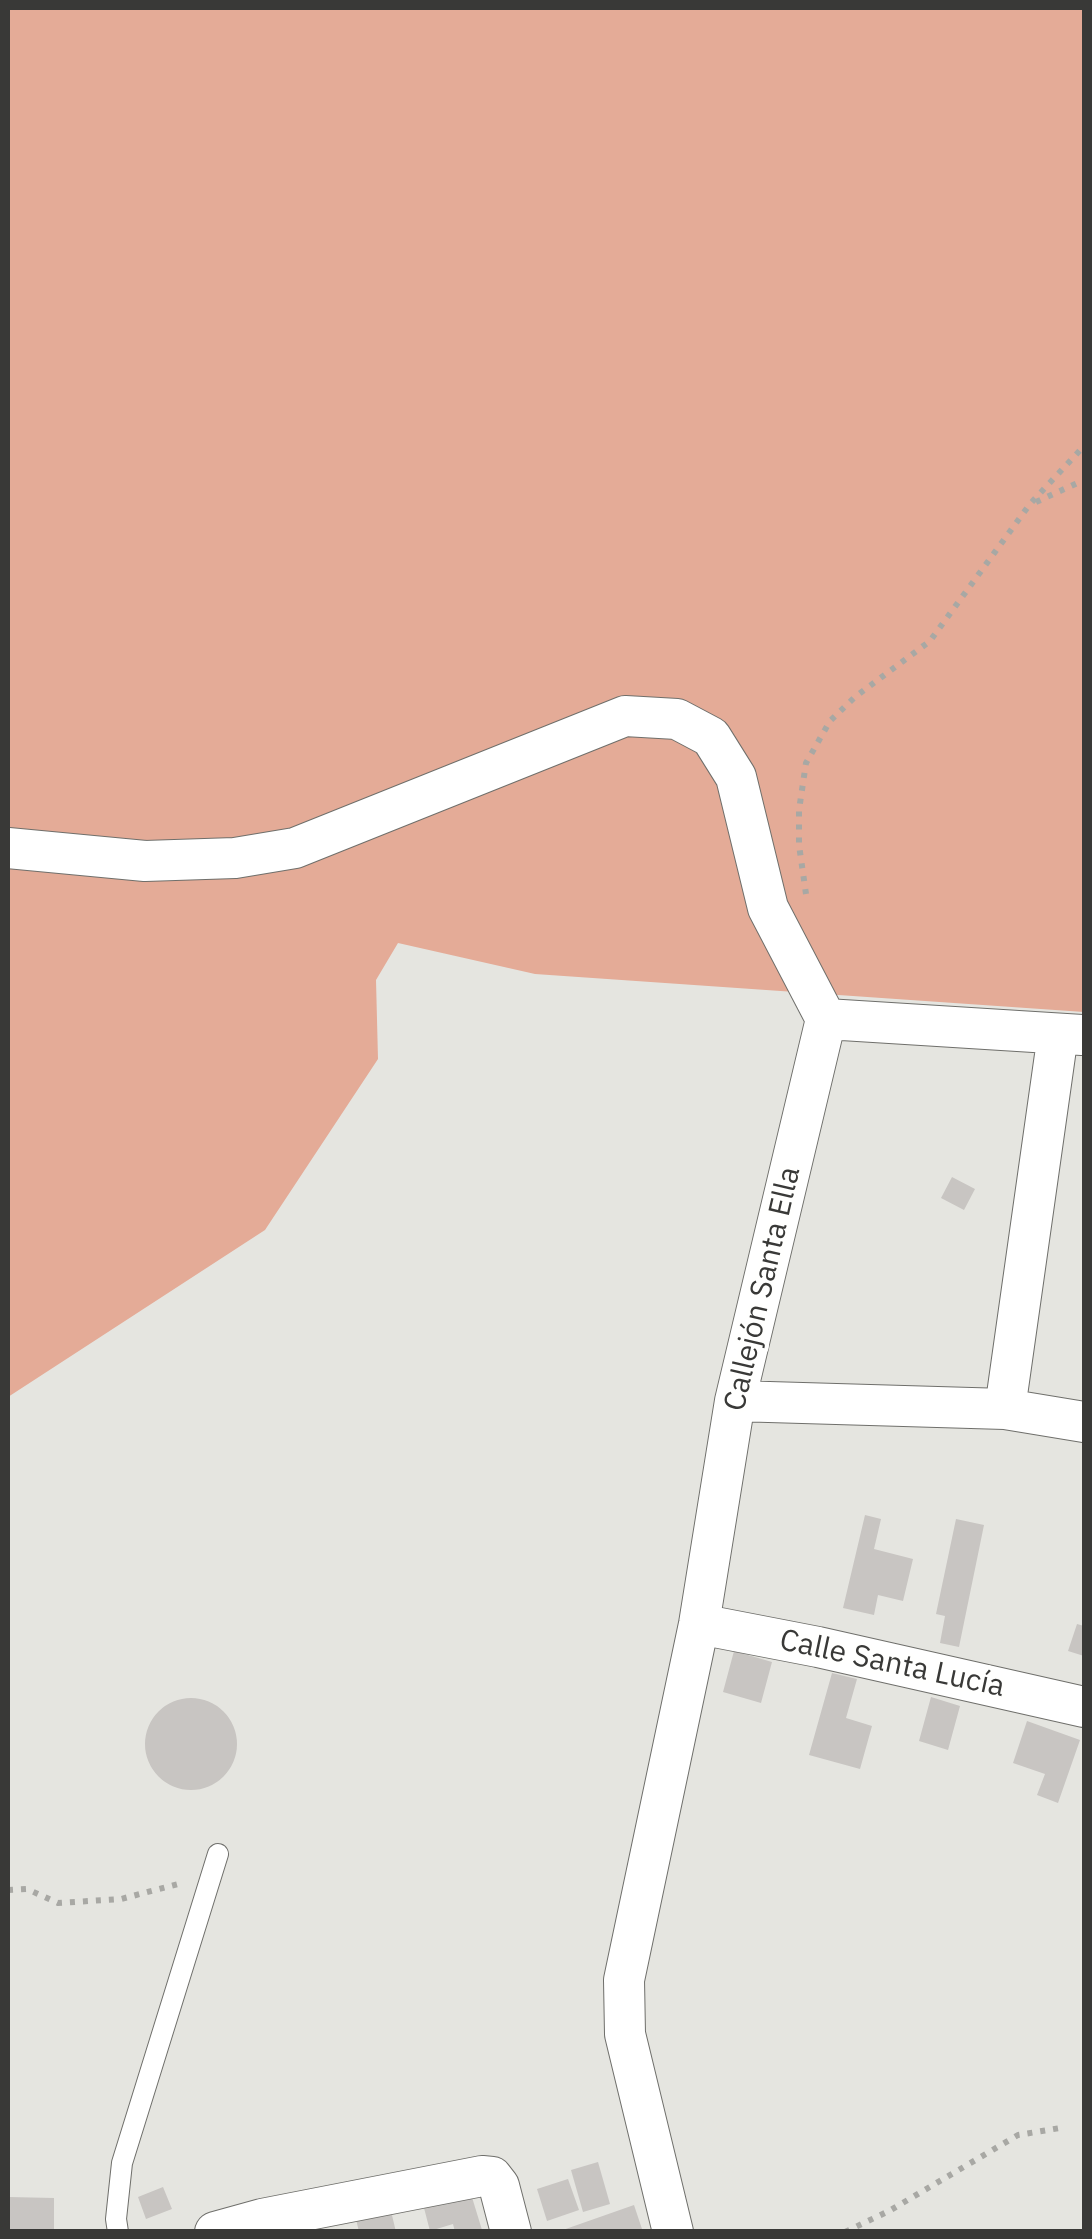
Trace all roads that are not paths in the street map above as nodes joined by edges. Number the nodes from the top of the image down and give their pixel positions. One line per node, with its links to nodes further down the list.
1 (8, 848): 2 (street)
2 (826, 1019): 3 (street); 4 (street, Callejón Santa Ella)
3 (1072, 1034): 5 (street)
4 (735, 1401): 5 (street); 7 (street, Callejón Santa Ella)
5 (1005, 1409): 6 (street)
6 (1084, 1422)
7 (699, 1624): 8 (street, Calle Santa Lucía); 14 (street, Callejón Santa Ella)
8 (1084, 1707)
9 (218, 1854): 11 (lane)
10 (263, 2225): 12 (street); 13 (street)
11 (118, 2232)
12 (215, 2232)
13 (511, 2232)
14 (673, 2232)

